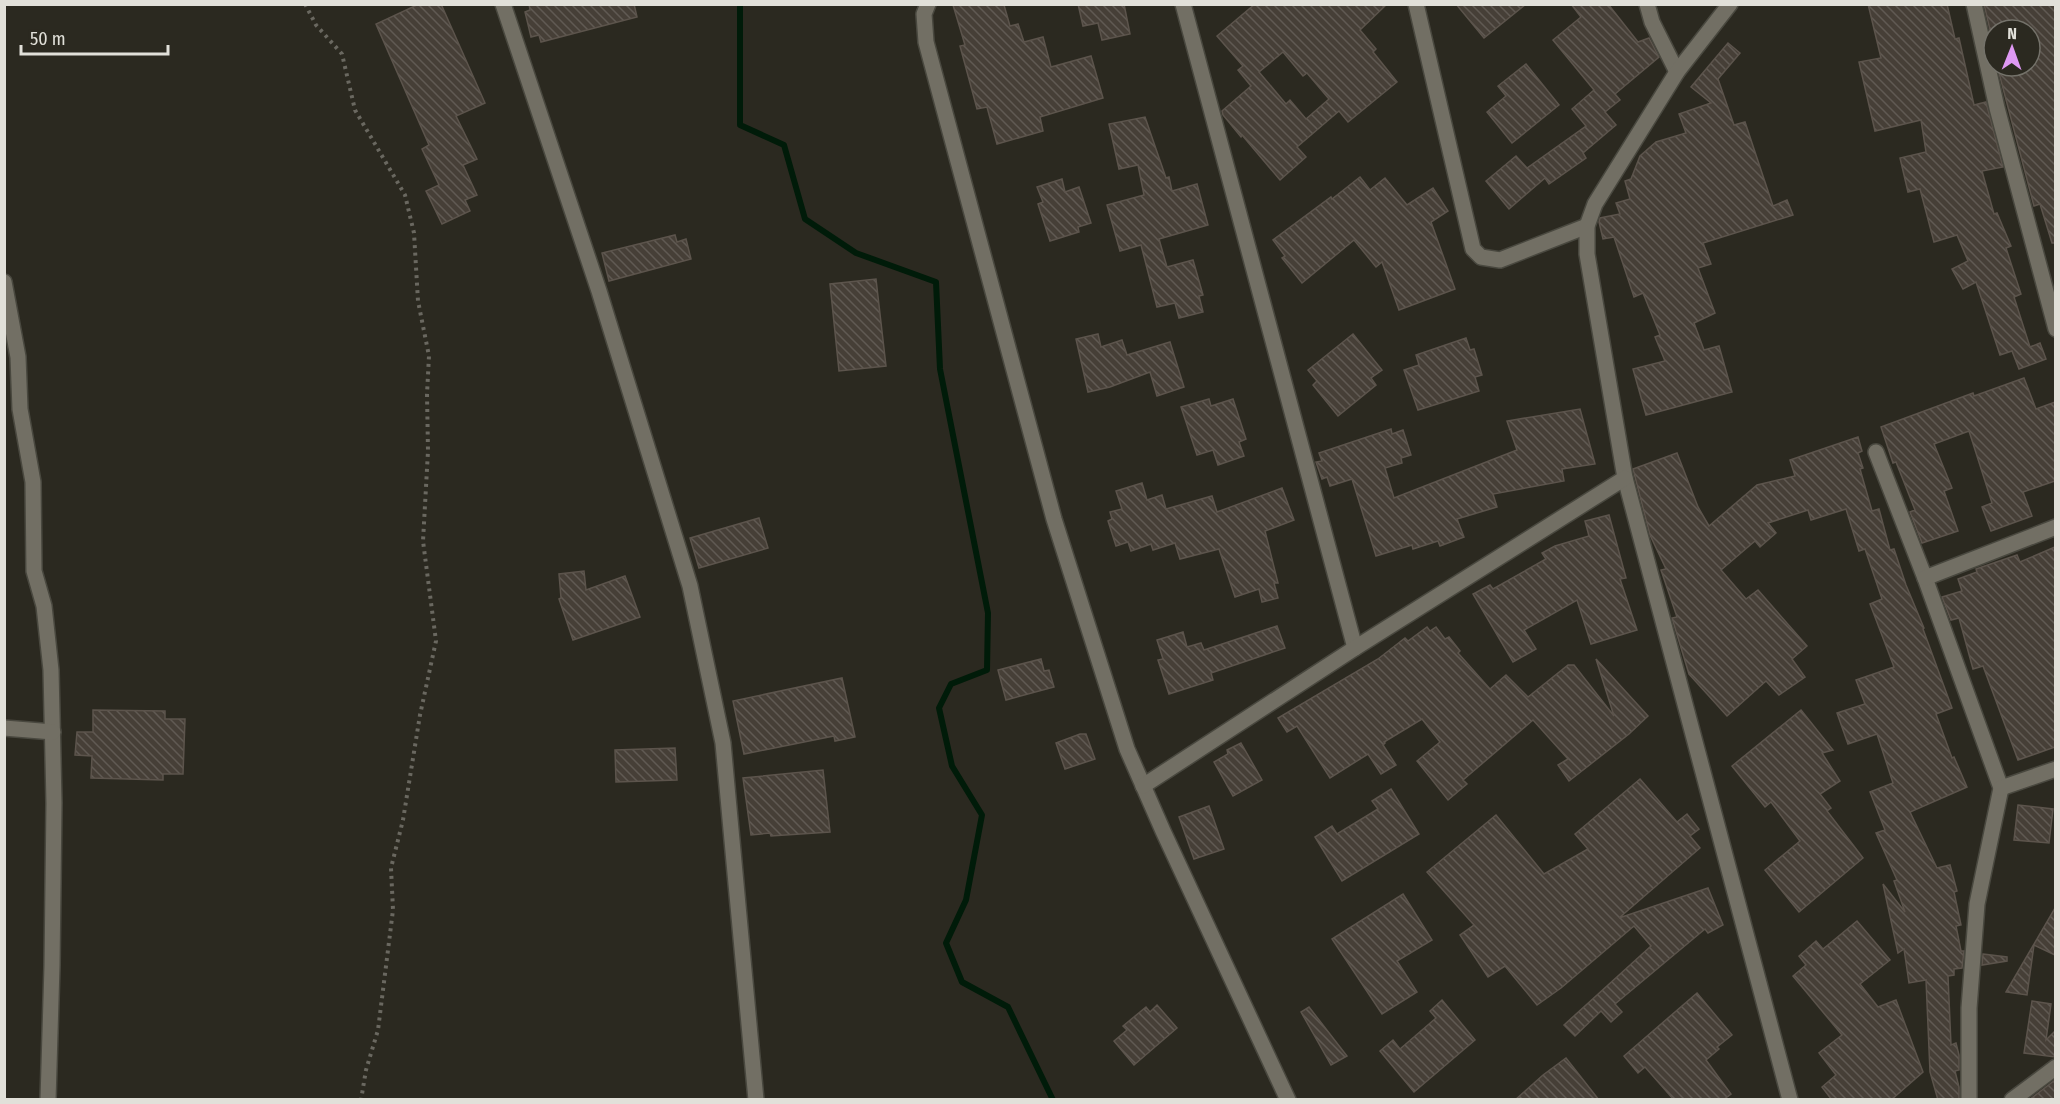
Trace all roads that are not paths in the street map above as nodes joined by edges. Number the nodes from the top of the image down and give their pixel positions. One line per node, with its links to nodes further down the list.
1 (503, 4): 24 (street)
2 (928, 4): 20 (street)
3 (1183, 4): 16 (street)
4 (1416, 4): 9 (street)
5 (1647, 4): 8 (street)
6 (1730, 4): 8 (street)
7 (1974, 4): 11 (street)
8 (1677, 72): 9 (street)
9 (1587, 226): 13 (street)
10 (4, 282): 18 (street)
11 (2055, 328)
12 (1876, 452): 15 (street)
13 (1625, 478): 16 (street); 26 (street)
14 (2055, 527): 15 (street)
15 (1925, 578): 21 (street)
16 (1355, 648): 20 (street)
17 (4, 728): 18 (street)
18 (53, 732): 23 (street)
19 (2055, 769): 21 (street)
20 (1143, 786): 25 (street)
21 (2001, 788): 27 (street)
22 (2055, 1067): 28 (street)
23 (48, 1100)
24 (756, 1100)
25 (1288, 1100)
26 (1790, 1100)
27 (1969, 1100)
28 (2012, 1100)

